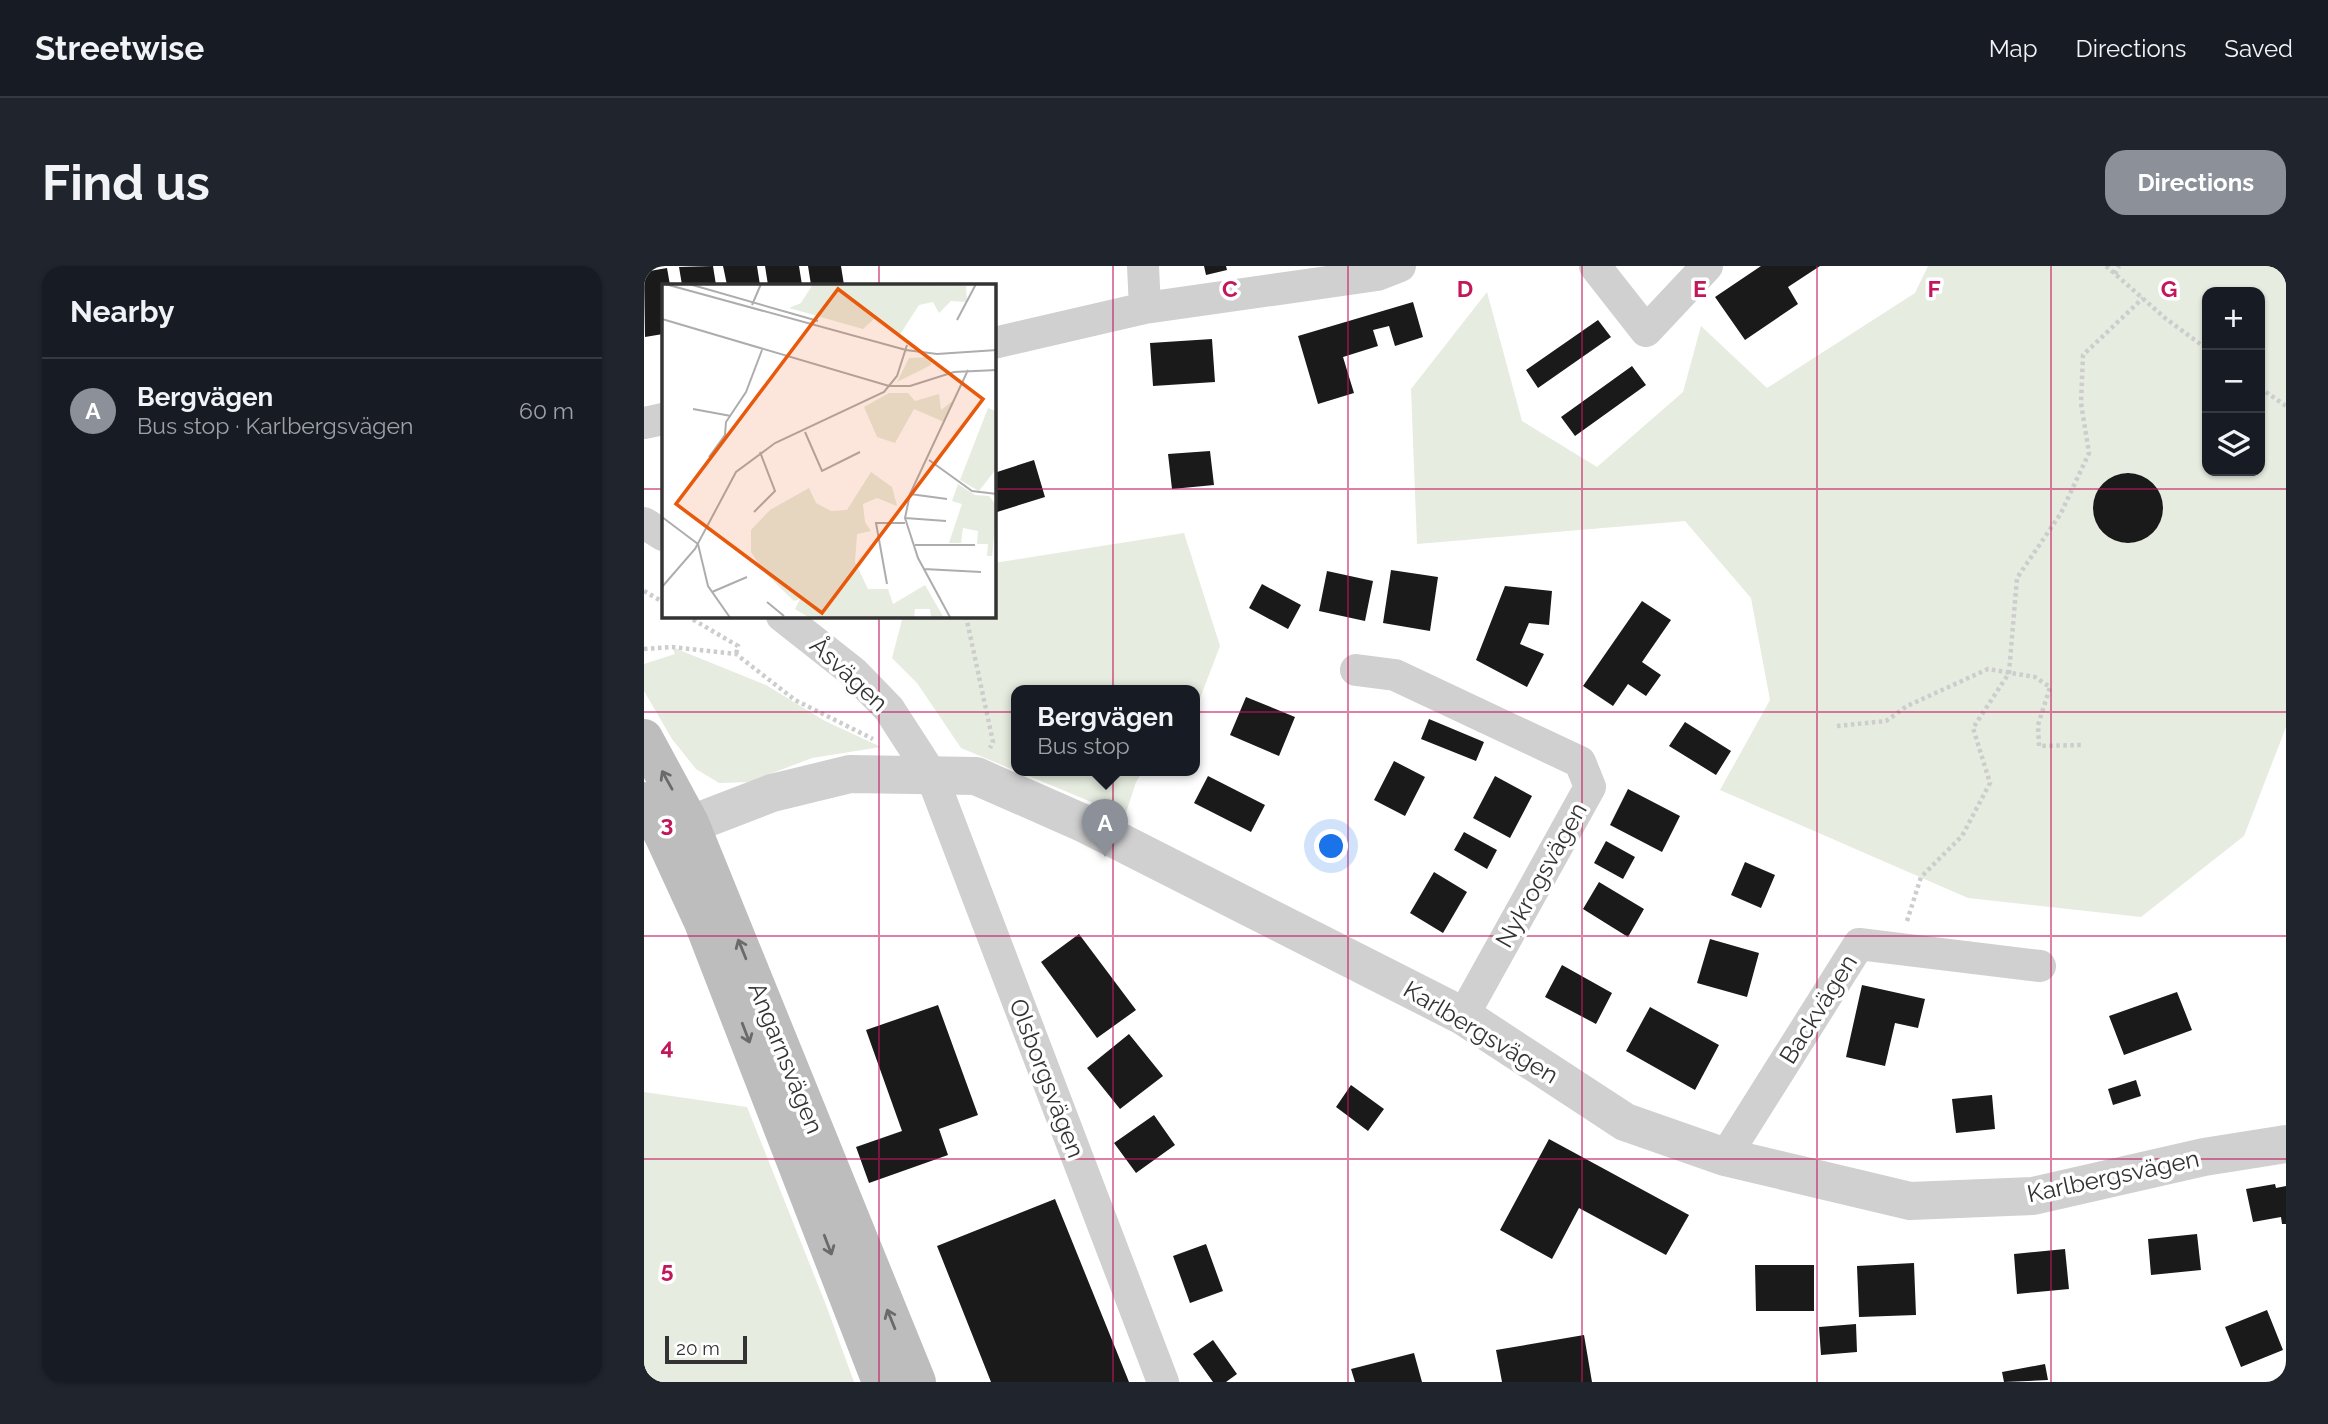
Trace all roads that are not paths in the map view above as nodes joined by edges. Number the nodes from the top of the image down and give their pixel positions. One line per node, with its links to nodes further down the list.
1 (1143, 266): 5 (street)
2 (1595, 266): 3 (street)
3 (1707, 266)
4 (1383, 269): 5 (street)
5 (1145, 308): 6 (street)
6 (996, 343)
7 (662, 419): 8 (street)
8 (644, 423)
9 (644, 523): 10 (street)
10 (662, 534)
11 (785, 618): 14 (street, Åsvägen)
12 (1356, 670): 18 (street, Nykrogsvägen)
13 (644, 738): 16 (main road, Angarnsvägen, one-way to 13)
14 (922, 759): 16 (street, Karlbergsvägen); 18 (street, Karlbergsvägen); 23 (street, Olsborgsvägen)
15 (644, 802): 16 (main road, Angarnsvägen)
16 (677, 829): 21 (main road, Angarnsvägen, one-way to 21); 22 (main road, Angarnsvägen, one-way to 16)
17 (2040, 966): 20 (street, Backvägen)
18 (1463, 1016): 20 (street, Karlbergsvägen)
19 (2286, 1144): 20 (street, Karlbergsvägen)
20 (1725, 1157)
21 (881, 1382)
22 (917, 1382)
23 (1163, 1382)

